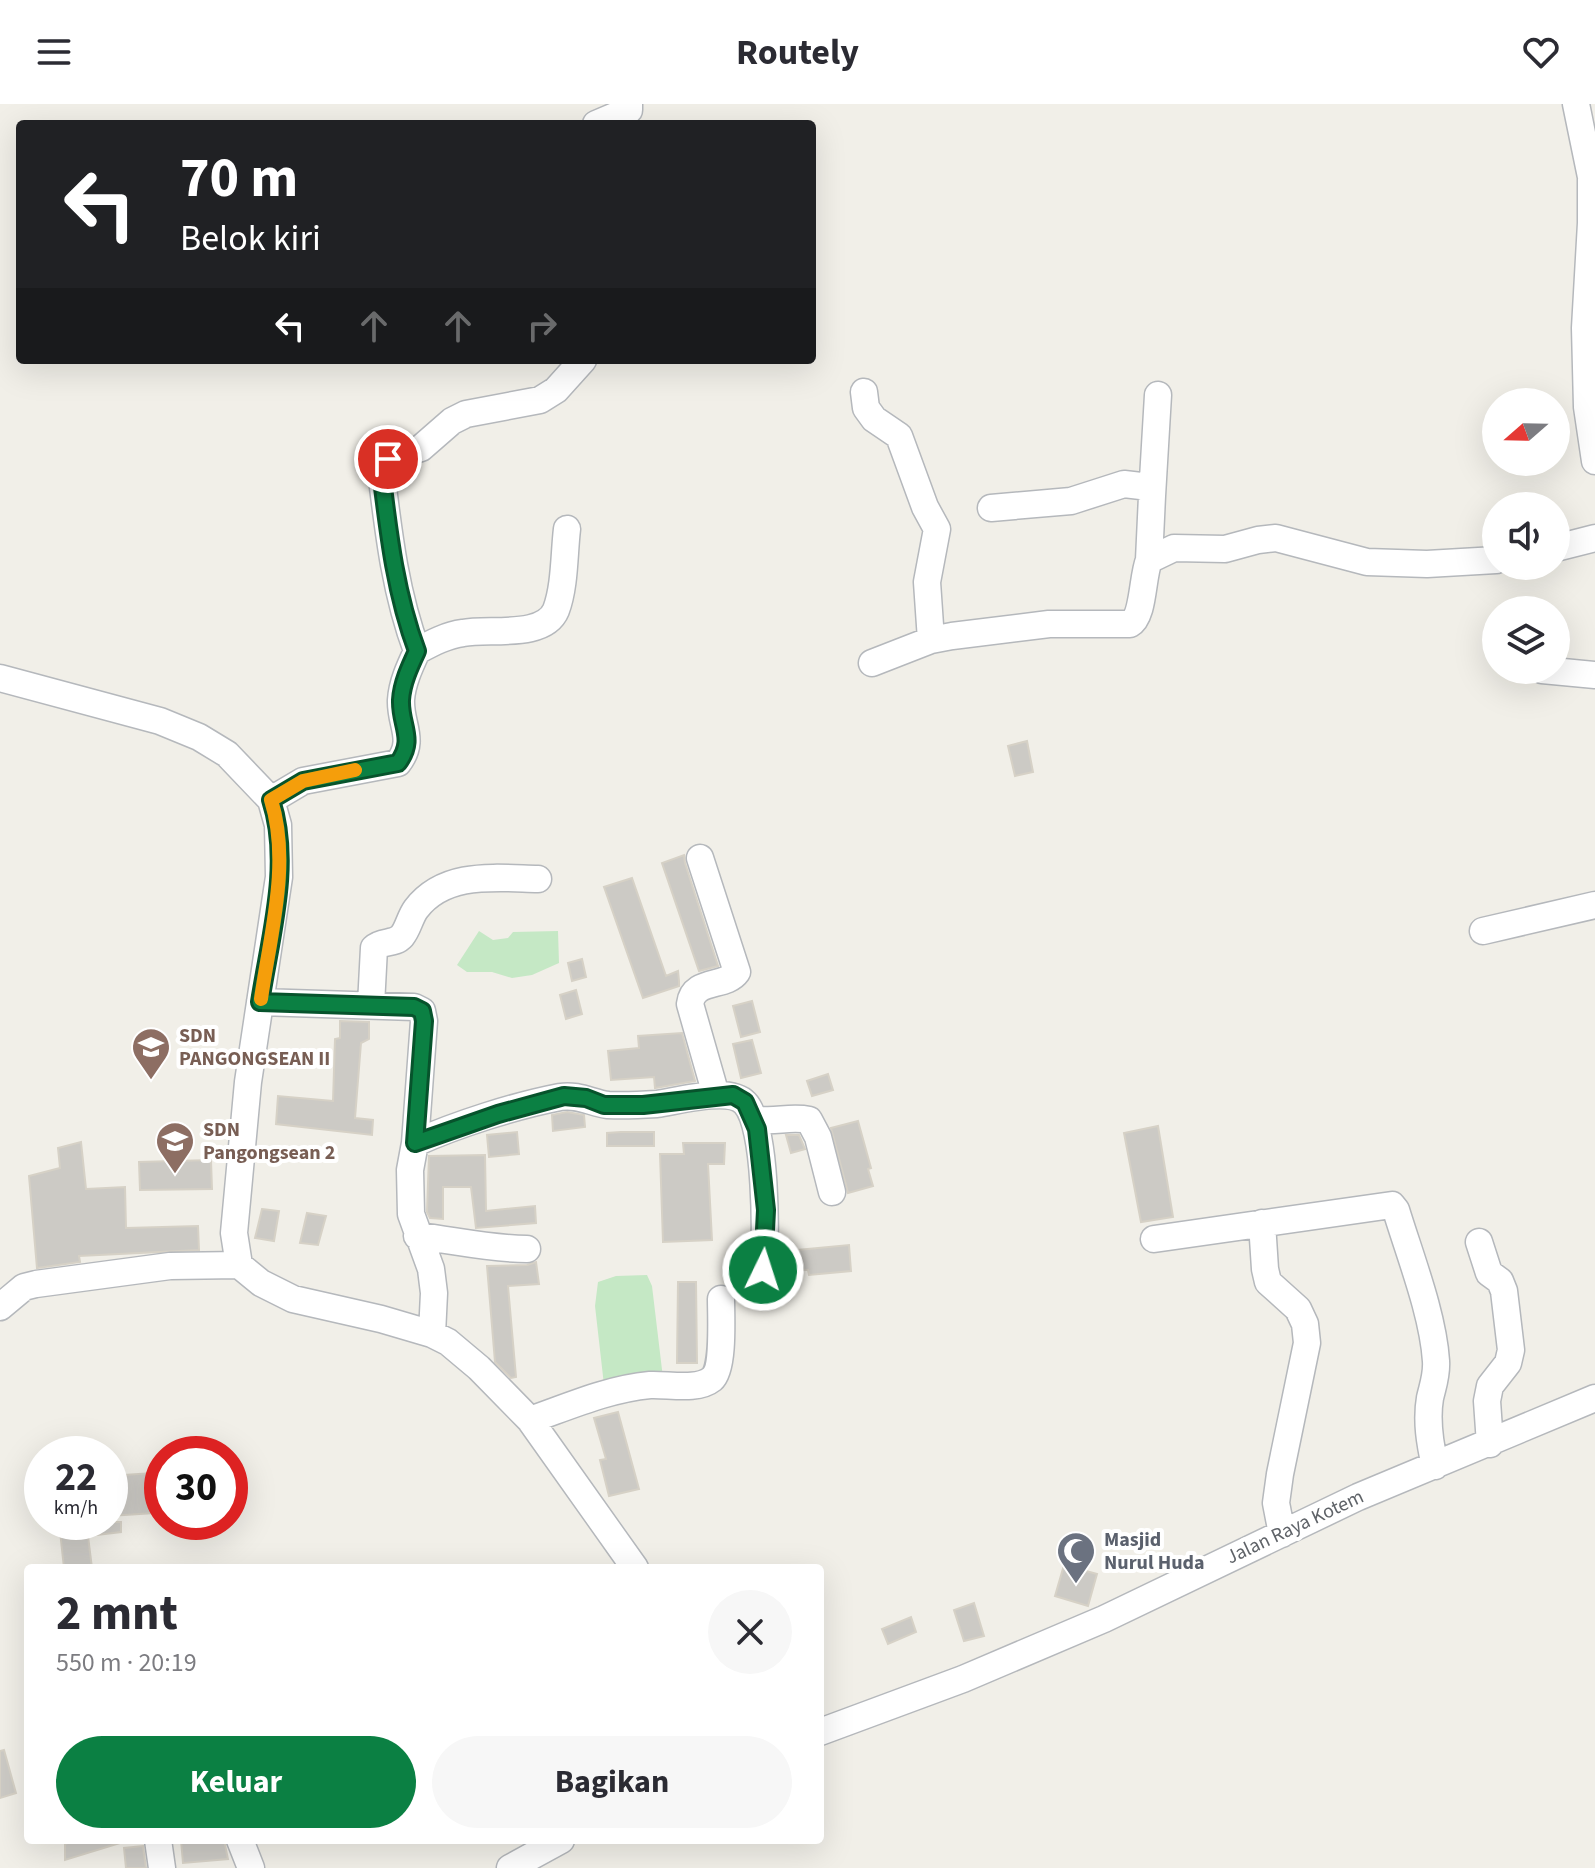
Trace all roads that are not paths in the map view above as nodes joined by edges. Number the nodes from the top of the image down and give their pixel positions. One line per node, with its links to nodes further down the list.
1 (629, 104): 3 (street)
2 (1576, 104): 7 (street)
3 (607, 120)
4 (579, 364): 16 (street)
5 (864, 392): 15 (street)
6 (1158, 395): 8 (street)
7 (1595, 461)
8 (1152, 496): 9 (street); 13 (street)
9 (991, 508)
10 (567, 529): 16 (street)
11 (1595, 538): 12 (street)
12 (1570, 544)
13 (1149, 560): 14 (street); 15 (street)
14 (1482, 561)
15 (931, 640): 17 (street)
16 (417, 651): 21 (street)
17 (872, 663)
18 (1570, 673): 19 (street)
19 (1595, 675)
20 (0, 678): 21 (street)
21 (271, 800): 26 (street)
22 (700, 858): 28 (street)
23 (538, 879): 27 (street)
24 (1595, 905): 25 (street)
25 (1483, 931)
26 (260, 1002): 27 (street); 37 (street)
27 (371, 1005): 30 (street)
28 (716, 1095): 29 (street); 30 (street)
29 (754, 1119): 31 (street); 38 (street)
30 (415, 1143): 33 (street)
31 (832, 1192)
32 (1262, 1223): 34 (street); 45 (street); 46 (street)
33 (417, 1236): 36 (street); 41 (street)
34 (1154, 1239)
35 (1479, 1242): 44 (street)
36 (527, 1249)
37 (239, 1265): 40 (street); 41 (street)
38 (763, 1270)
39 (721, 1299): 43 (street)
40 (0, 1307)
41 (432, 1334): 43 (street)
42 (1595, 1398): 44 (street, Jalan Raya Kotem)
43 (530, 1420): 47 (street)
44 (1490, 1444): 45 (street, Jalan Raya Kotem)
45 (1435, 1466): 46 (street, Jalan Raya Kotem)
46 (1282, 1534): 48 (street, Jalan Raya Kotem)
47 (632, 1564)
48 (824, 1731)
49 (159, 1844): 52 (street)
50 (242, 1844): 53 (street)
51 (554, 1844): 54 (street)
52 (162, 1868)
53 (251, 1868)
54 (510, 1868)

